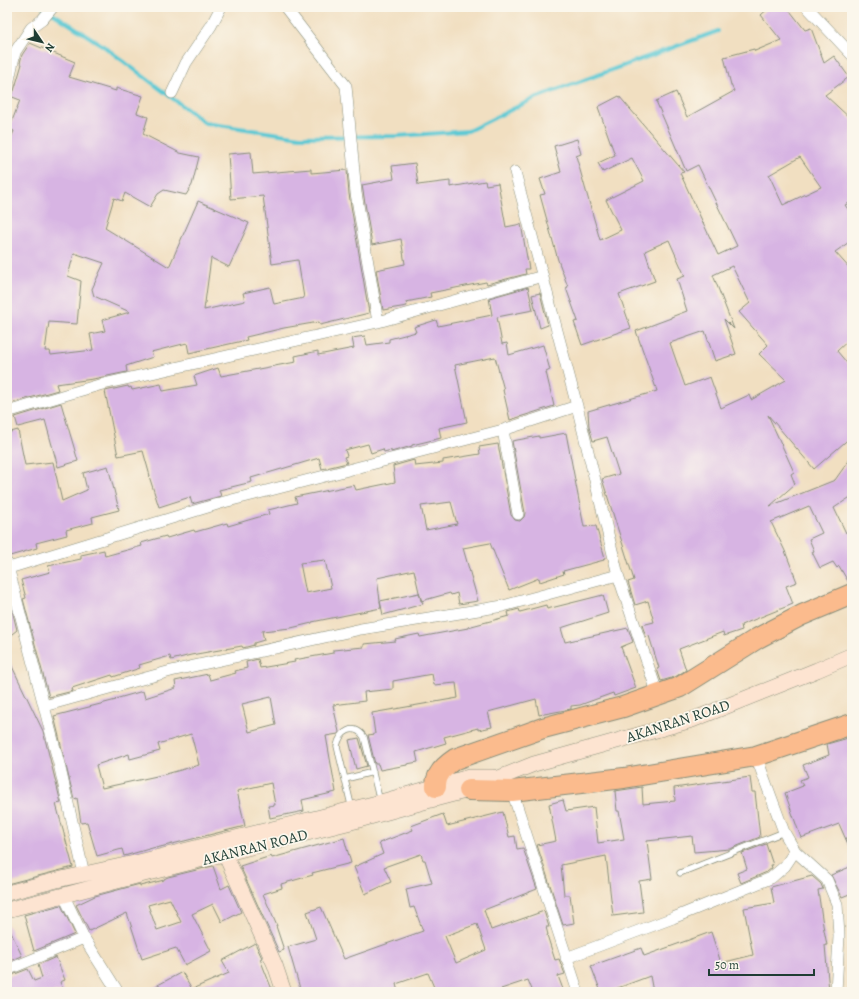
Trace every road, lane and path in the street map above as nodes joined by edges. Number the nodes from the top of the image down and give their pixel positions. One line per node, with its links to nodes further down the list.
1 (221, 7): 7 (street)
2 (285, 7): 10 (street)
3 (807, 7): 5 (street)
4 (50, 11): 6 (street)
5 (852, 55)
6 (7, 89)
7 (172, 93)
8 (515, 172): 9 (street)
9 (543, 276): 10 (street); 11 (street)
10 (378, 322): 12 (street)
11 (577, 406): 13 (street); 16 (street)
12 (7, 412)
13 (503, 430): 14 (street); 15 (street)
14 (518, 514)
15 (8, 566): 20 (street)
16 (618, 575): 19 (street); 20 (street)
17 (852, 594): 19 (highway)
18 (852, 654): 25 (main road, AKANRAN ROAD)
19 (658, 695): 26 (highway)
20 (44, 706): 34 (street)
21 (852, 724): 22 (highway)
22 (756, 756): 25 (highway); 30 (street)
23 (374, 772): 24 (lane); 24 (lane); 28 (lane)
24 (345, 779): 29 (lane)
25 (506, 784): 26 (main road, AKANRAN ROAD); 27 (highway); 39 (street)
26 (436, 786): 28 (main road, AKANRAN ROAD)
27 (468, 790): 32 (main road, AKANRAN ROAD)
28 (381, 802): 29 (main road, AKANRAN ROAD)
29 (352, 808): 34 (main road, AKANRAN ROAD)
30 (784, 832): 31 (street); 33 (lane)
31 (795, 851): 39 (street); 44 (street)
32 (225, 854): 36 (main road, AKANRAN ROAD); 42 (main road)
33 (680, 873)
34 (84, 874): 35 (main road, AKANRAN ROAD)
35 (7, 893)
36 (64, 896): 37 (main road, AKANRAN ROAD); 38 (street)
37 (7, 910)
38 (84, 938): 40 (street); 41 (street)
39 (566, 958): 43 (street)
40 (7, 970)
41 (118, 992)
42 (284, 992)
43 (578, 992)
44 (836, 992)

